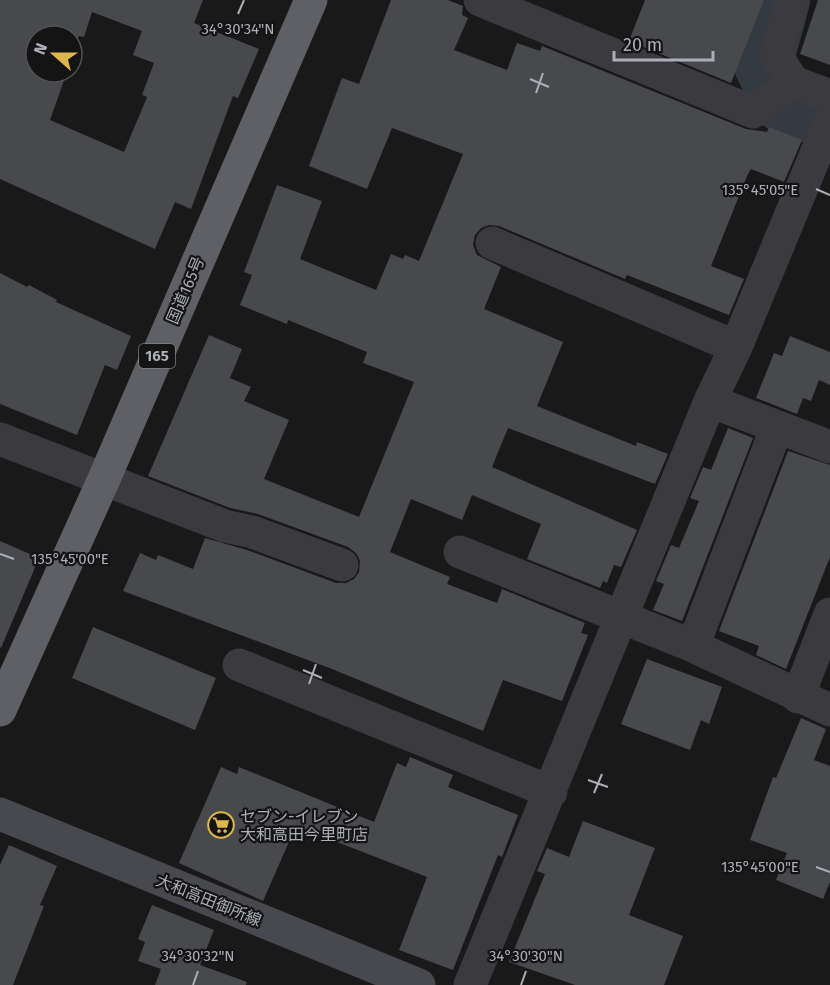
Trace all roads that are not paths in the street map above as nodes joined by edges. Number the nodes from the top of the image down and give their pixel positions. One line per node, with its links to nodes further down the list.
1 (310, 0): 13 (highway, 国道165号 / 165)
2 (480, 0): 4 (street)
3 (792, 0): 4 (street)
4 (782, 91): 5 (street)
5 (830, 96)
6 (830, 120): 8 (street)
7 (492, 243): 8 (street)
8 (736, 347): 9 (street)
9 (710, 401): 10 (street); 17 (street)
10 (777, 427): 12 (street); 18 (street)
11 (0, 439): 13 (street)
12 (830, 447)
13 (104, 478): 15 (street); 21 (highway, 国道165号 / 165)
14 (460, 552): 17 (street)
15 (342, 565)
16 (830, 614): 20 (street)
17 (621, 619): 18 (street); 23 (street)
18 (693, 646): 20 (street)
19 (239, 665): 23 (street)
20 (798, 697): 22 (street)
21 (0, 710)
22 (830, 710)
23 (551, 792): 26 (street)
24 (0, 814): 25 (main road, 大和高田御所線)
25 (419, 985)
26 (470, 985)

